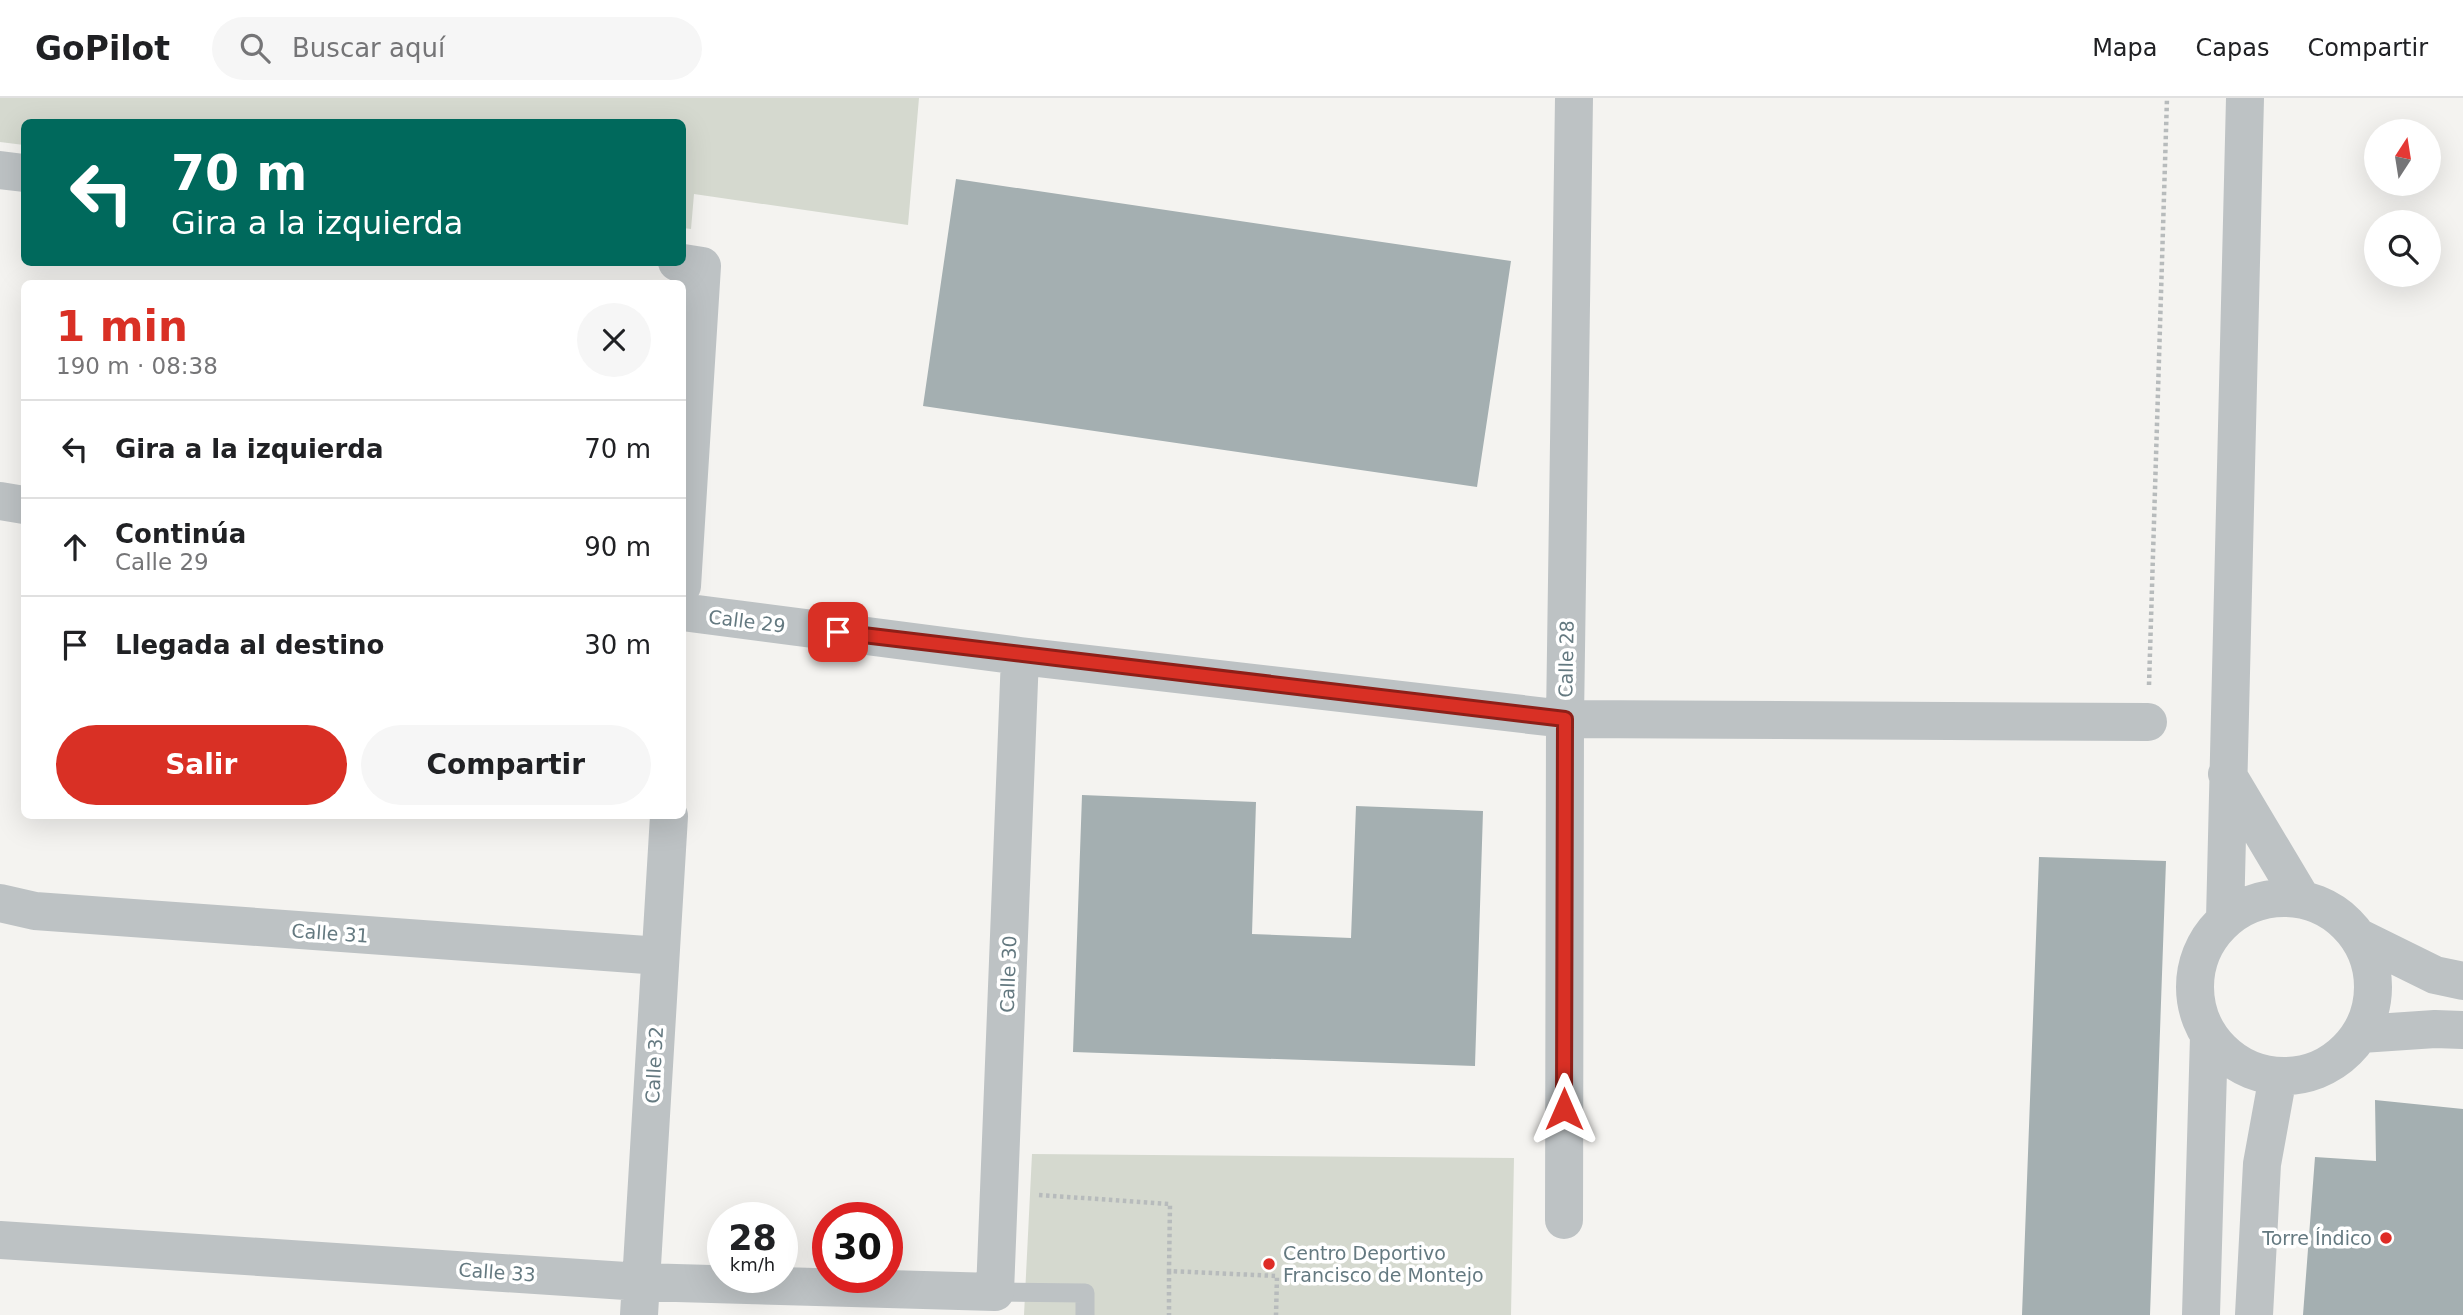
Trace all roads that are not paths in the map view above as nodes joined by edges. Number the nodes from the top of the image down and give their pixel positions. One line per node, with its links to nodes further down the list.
1 (1574, 98): 11 (street, Calle 28)
2 (2245, 98): 13 (street)
3 (0, 170): 4 (street)
4 (21, 173)
5 (690, 264): 6 (street)
6 (686, 425)
7 (0, 501): 8 (street)
8 (21, 504)
9 (686, 613): 10 (street, Calle 29)
10 (1020, 656): 11 (street, Calle 29); 27 (street, Calle 30)
11 (1565, 719): 12 (street, Calle 29); 25 (street, Calle 28)
12 (2148, 722)
13 (2227, 774): 15 (street); 17 (street)
14 (669, 819): 19 (street, Calle 32)
15 (2301, 898): 17 (street); 18 (street)
16 (0, 903): 19 (street, Calle 31)
17 (2225, 919): 23 (street)
18 (2360, 939): 20 (street); 22 (street)
19 (660, 956): 28 (street, Calle 32)
20 (2463, 981)
21 (2463, 1030): 22 (street)
22 (2361, 1034): 24 (street)
23 (2209, 1036): 24 (street); 30 (street)
24 (2278, 1076): 31 (street)
25 (1564, 1220)
26 (0, 1240): 28 (street, Calle 33)
27 (995, 1292): 28 (street, Calle 33); 29 (lane)
28 (640, 1298)
29 (1085, 1315)
30 (2201, 1315)
31 (2255, 1315)

